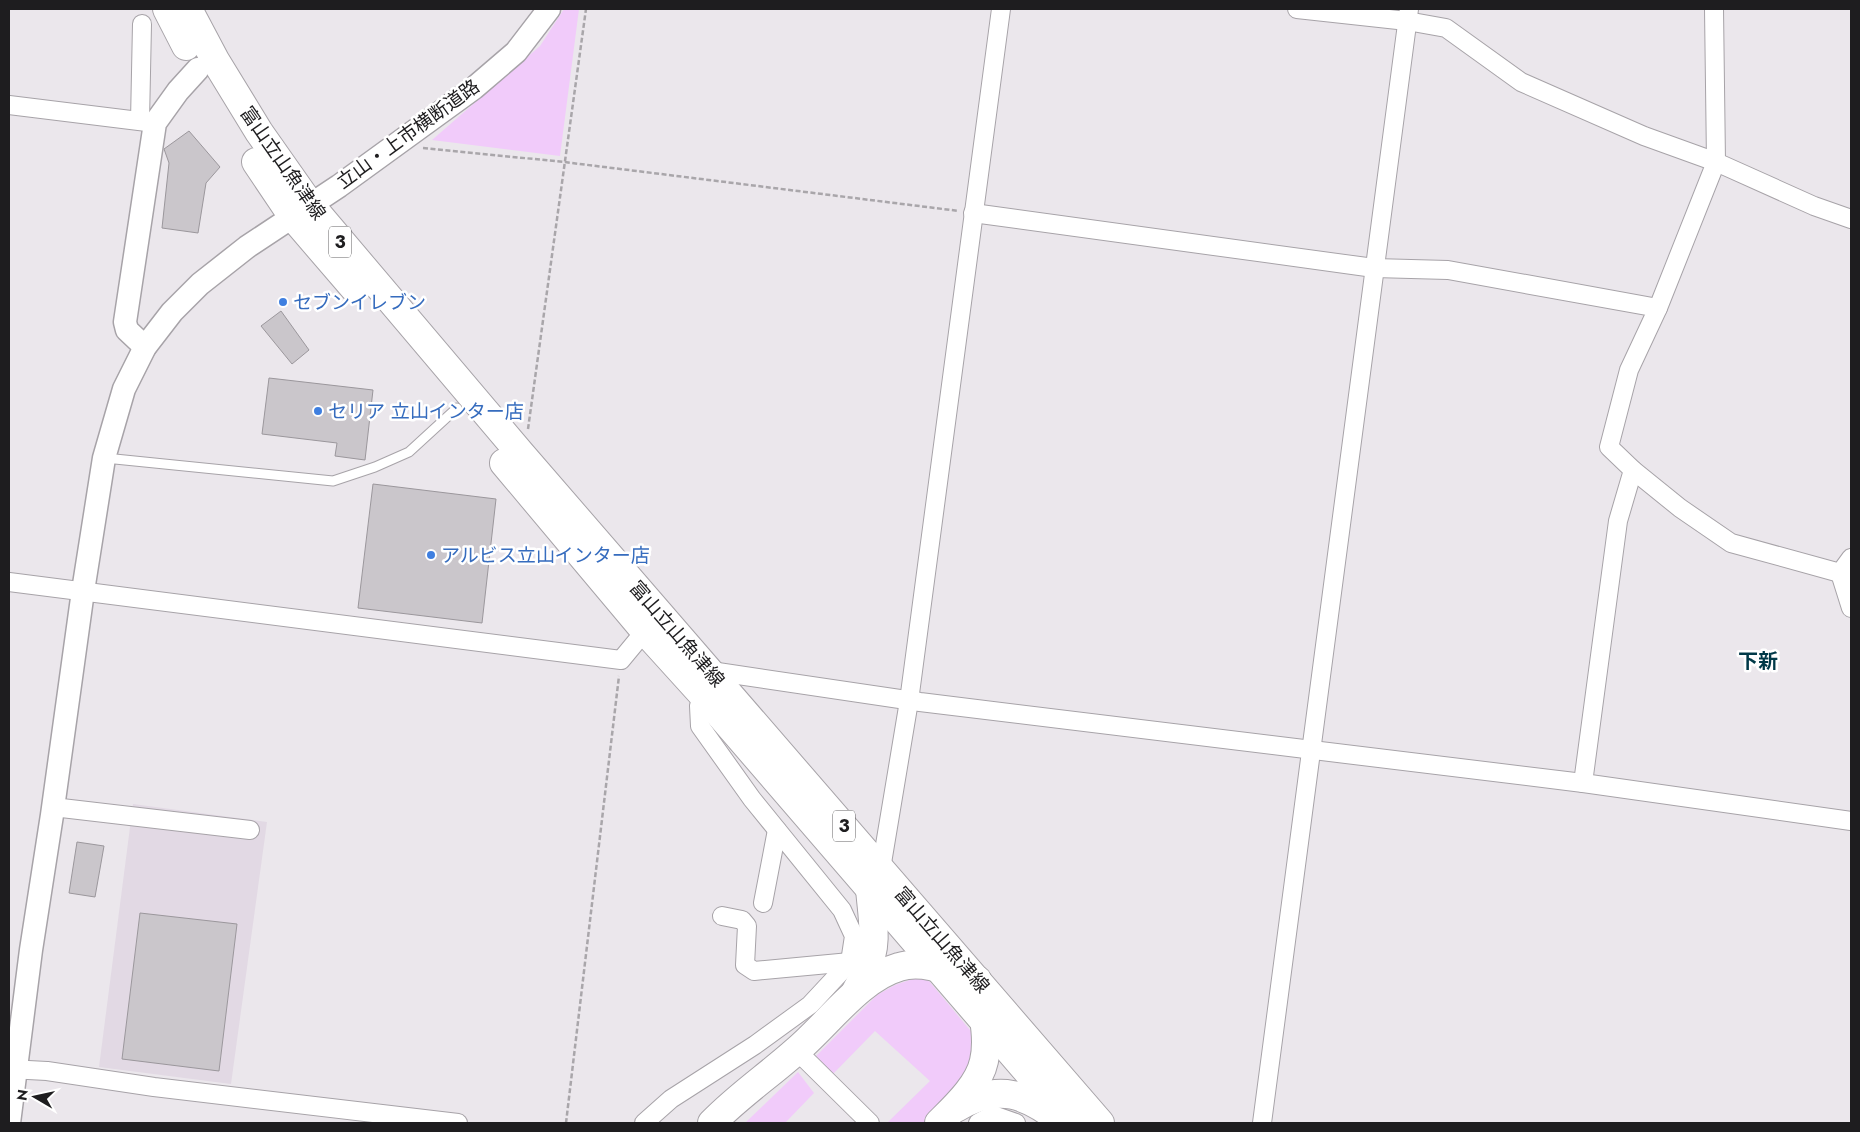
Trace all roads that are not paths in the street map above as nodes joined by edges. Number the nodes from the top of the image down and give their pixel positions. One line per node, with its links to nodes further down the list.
1 (167, 9): 9 (main road, 富山立山魚津線 / 3)
2 (188, 9): 13 (main road, 富山立山魚津線 / 3)
3 (549, 9): 13 (street, 立山・上市横断道路)
4 (1002, 9): 14 (street)
5 (1297, 9): 7 (street)
6 (1714, 9): 12 (street)
7 (1408, 15): 12 (street); 16 (street)
8 (142, 24): 11 (street)
9 (198, 69): 11 (street); 13 (main road, 富山立山魚津線 / 3)
10 (9, 105): 11 (street)
11 (148, 122): 18 (street)
12 (1716, 162): 15 (street); 17 (street)
13 (302, 211): 18 (street, 立山・上市横断道路); 19 (main road, 富山立山魚津線 / 3); 28 (main road, 富山立山魚津線 / 3)
14 (973, 213): 16 (street); 29 (street)
15 (1851, 220)
16 (1374, 268): 17 (street); 30 (street)
17 (1658, 308): 21 (street)
18 (145, 346): 20 (street, 立山・上市横断道路)
19 (457, 408): 20 (lane); 27 (main road, 富山立山魚津線 / 3)
20 (104, 458): 25 (street, 立山・上市横断道路)
21 (1633, 470): 23 (street); 31 (street)
22 (1851, 558): 23 (street)
23 (1840, 573): 26 (street)
24 (9, 582): 25 (street)
25 (83, 591): 27 (street); 32 (street, 立山・上市横断道路)
26 (1851, 608)
27 (645, 632): 28 (main road, 富山立山魚津線 / 3)
28 (707, 683): 29 (street); 35 (street); 36 (main road, 富山立山魚津線 / 3)
29 (909, 701): 30 (street); 36 (street)
30 (1312, 750): 31 (street); 57 (street)
31 (1583, 784): 33 (street)
32 (54, 807): 34 (street); 45 (street, 立山・上市横断道路)
33 (1851, 821)
34 (250, 830)
35 (777, 830): 37 (street); 39 (street)
36 (875, 879): 40 (main road, 富山立山魚津線 / 3); 41 (main road, 富山立山魚津線 / 3); 42 (main road)
37 (763, 903)
38 (722, 916): 39 (street)
39 (850, 962): 49 (street)
40 (938, 969): 41 (main road); 42 (main road); 43 (main road, 富山立山魚津線 / 3)
41 (978, 980): 43 (main road); 56 (main road, 富山立山魚津線 / 3)
42 (851, 998): 44 (main road)
43 (983, 1021): 46 (main road); 55 (main road, 富山立山魚津線 / 3)
44 (797, 1051): 50 (main road); 51 (street)
45 (13, 1070): 47 (street, 立山・上市横断道路); 48 (street)
46 (944, 1117): 54 (main road)
47 (9, 1123)
48 (458, 1123)
49 (644, 1123)
50 (712, 1123)
51 (870, 1123)
52 (978, 1123): 53 (street)
53 (1016, 1123)
54 (1064, 1123)
55 (1072, 1123)
56 (1100, 1123)
57 (1262, 1123)

